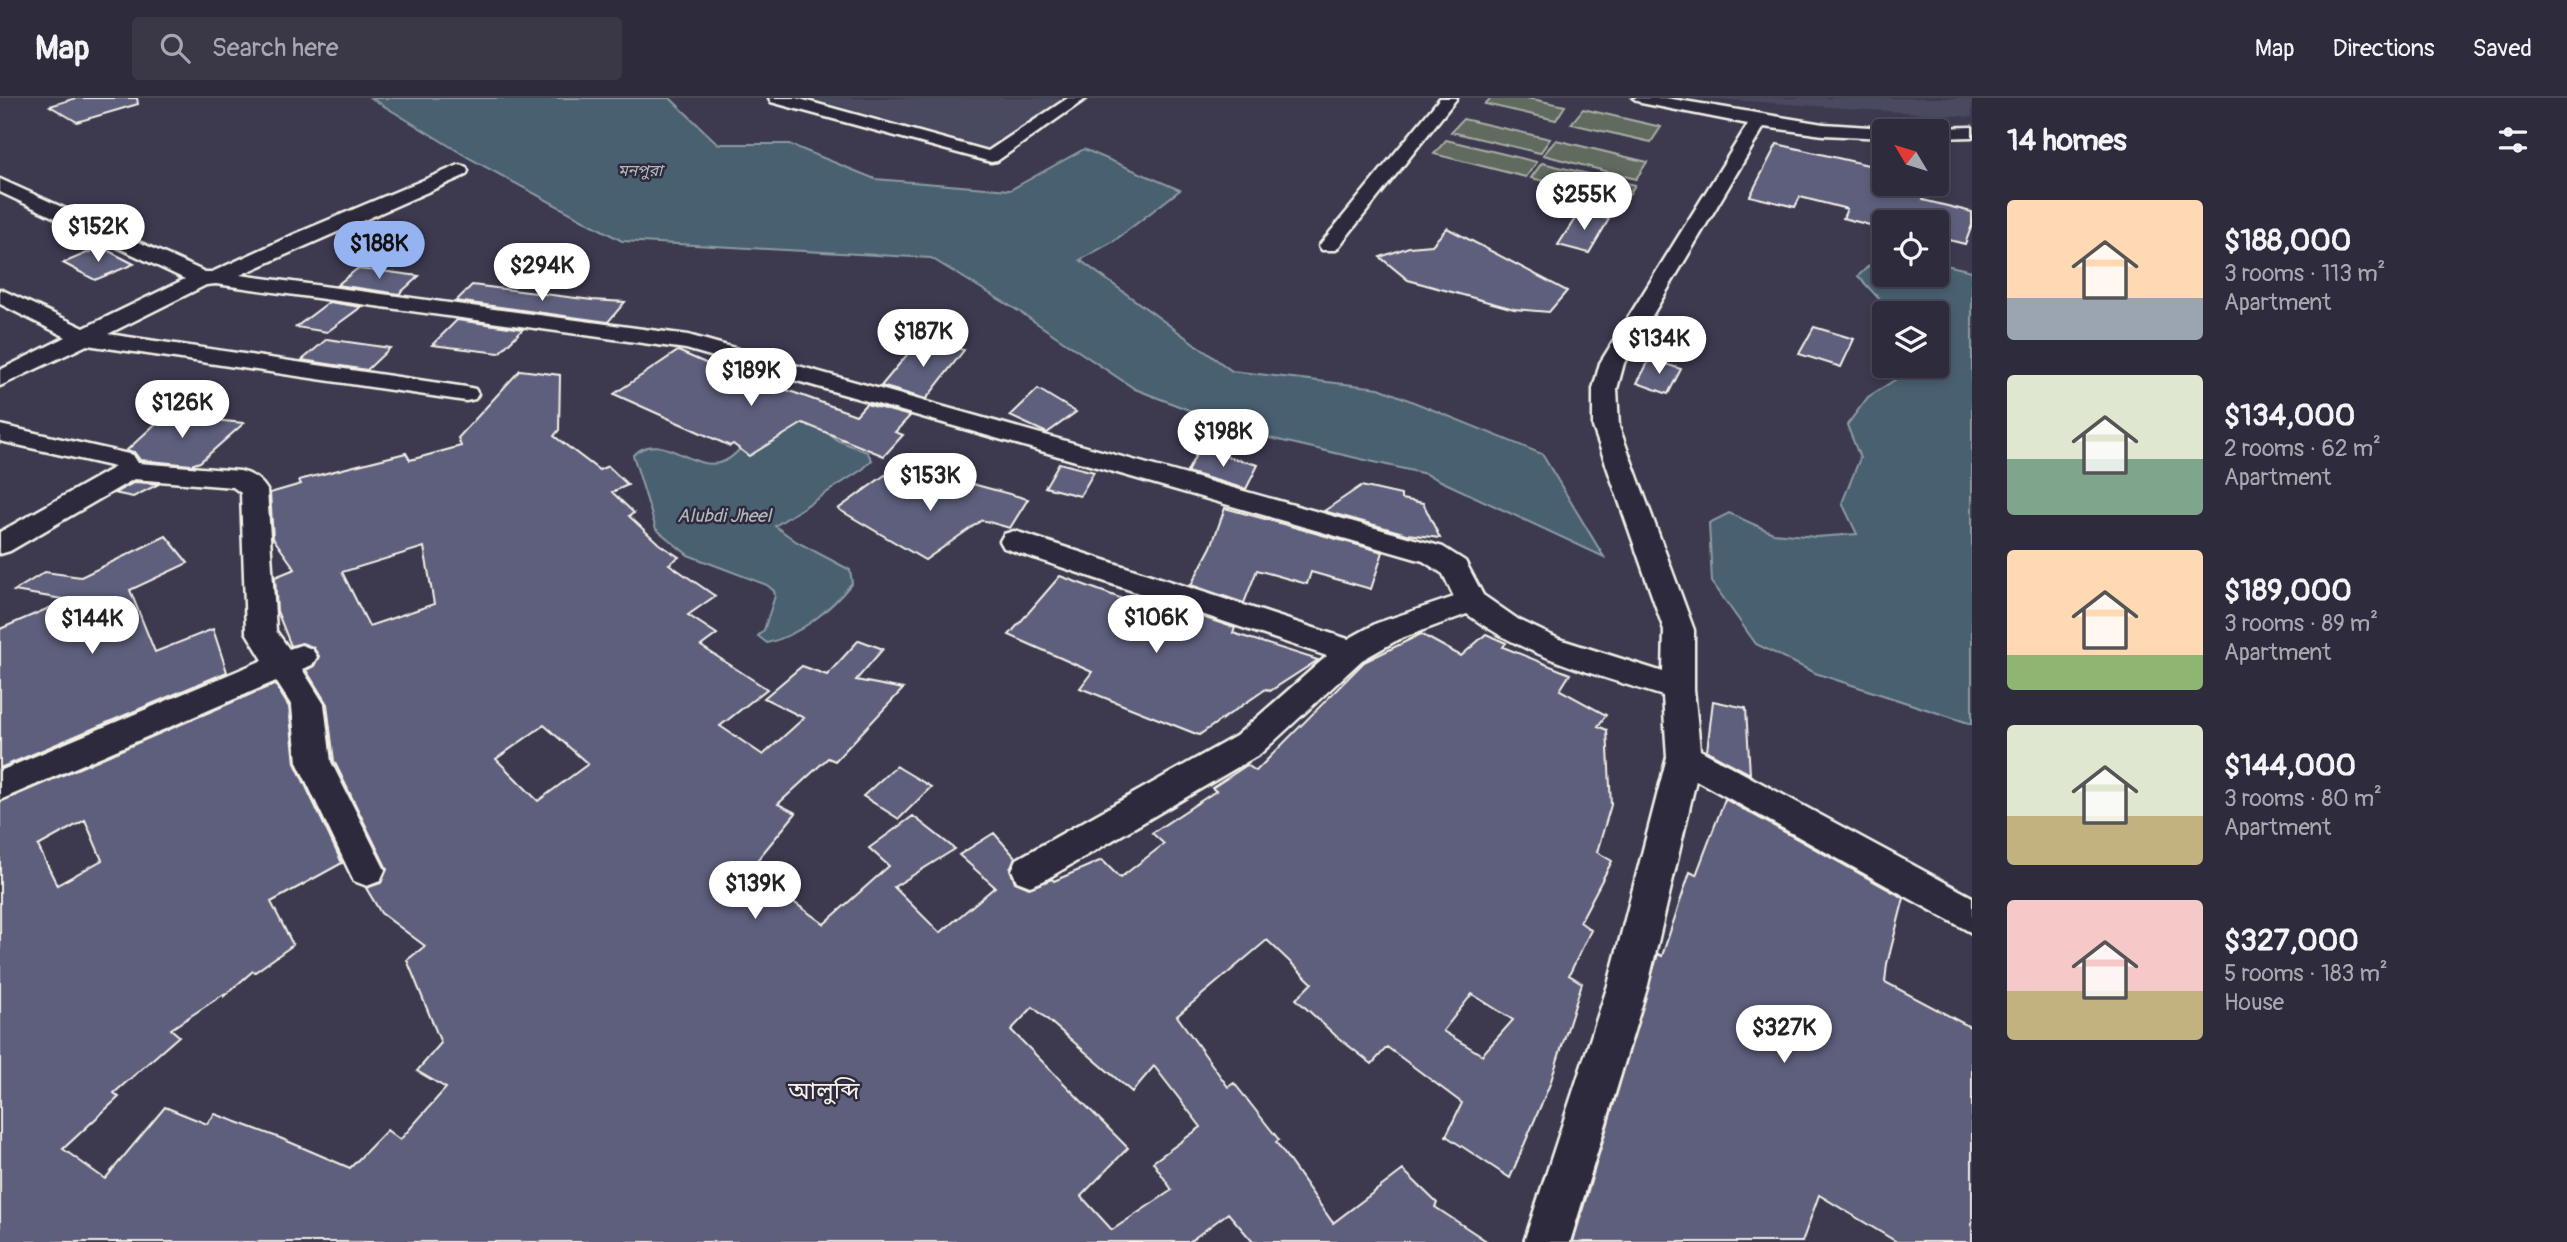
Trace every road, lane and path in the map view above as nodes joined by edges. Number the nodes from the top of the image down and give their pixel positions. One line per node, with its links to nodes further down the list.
1 (777, 98): 2 (street)
2 (1079, 98)
3 (1449, 98): 11 (street)
4 (1641, 98): 5 (street)
5 (1759, 121): 8 (street); 24 (street)
6 (1972, 132): 7 (street)
7 (1950, 133)
8 (1872, 134)
9 (460, 171): 12 (street)
10 (0, 185): 12 (street)
11 (1329, 246)
12 (209, 279): 14 (street); 21 (street)
13 (0, 296): 14 (street)
14 (86, 338): 15 (street); 16 (street)
15 (0, 379)
16 (466, 394)
17 (0, 433): 18 (street)
18 (129, 469): 20 (street); 23 (street)
19 (1014, 541): 22 (street)
20 (0, 544)
21 (1471, 602): 22 (street); 24 (street)
22 (1351, 652): 28 (street)
23 (294, 660): 26 (street); 27 (street)
24 (1678, 689): 25 (street)
25 (1684, 757): 29 (street); 30 (street)
26 (0, 786)
27 (367, 870)
28 (1030, 870)
29 (1972, 916)
30 (1548, 1242)

